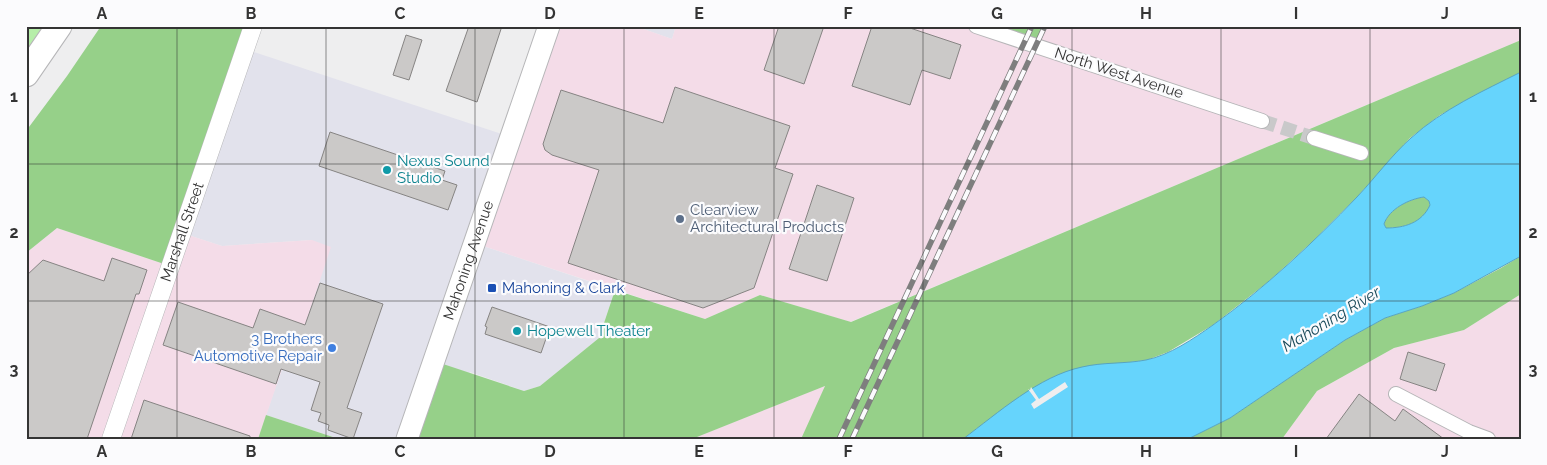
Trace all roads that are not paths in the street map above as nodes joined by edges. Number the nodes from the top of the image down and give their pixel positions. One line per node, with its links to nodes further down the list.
1 (59, 26): 5 (highway)
2 (253, 26): 10 (street, Marshall Street)
3 (549, 26): 11 (main road, Mahoning Avenue)
4 (976, 26): 6 (street, North West Avenue)
5 (26, 74)
6 (1262, 121)
7 (1314, 138): 8 (street)
8 (1360, 153)
9 (1396, 394): 12 (street)
10 (112, 439)
11 (407, 439)
12 (1488, 439)

